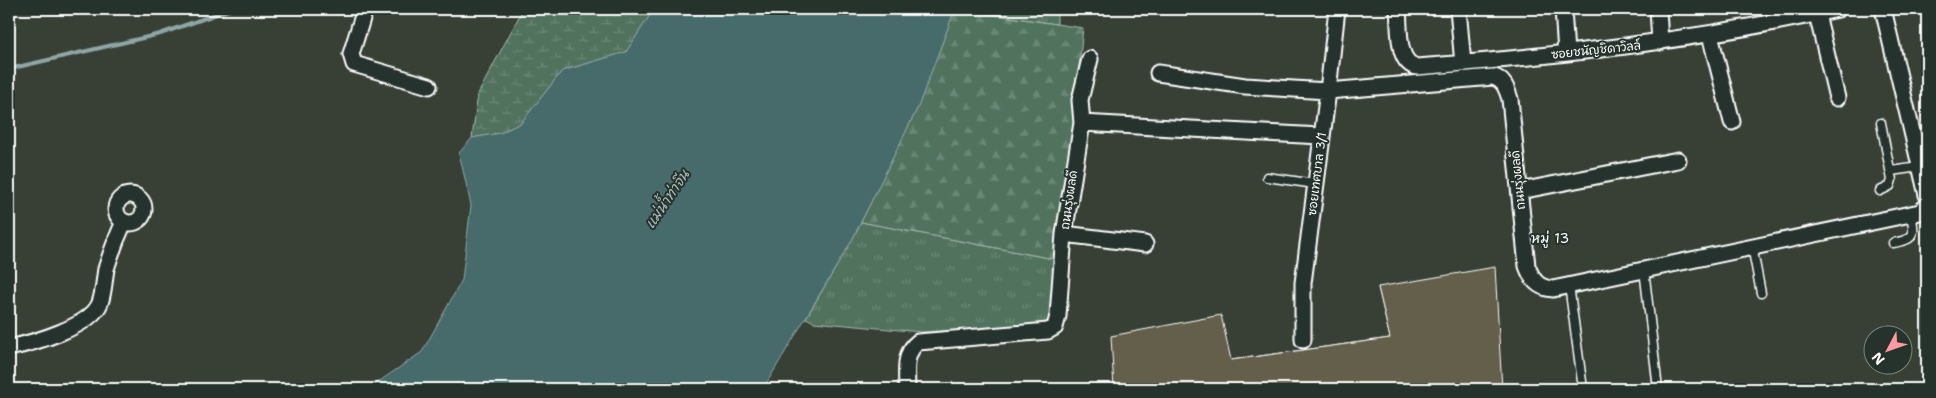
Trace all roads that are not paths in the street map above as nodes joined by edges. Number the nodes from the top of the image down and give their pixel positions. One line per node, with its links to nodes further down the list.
1 (365, 9): 16 (street)
2 (1337, 9): 17 (street, ซอยเทศบาล 3/1)
3 (1398, 9): 14 (street, ซอยชนัญชิดาวิลล์)
4 (1458, 9): 14 (street)
5 (1563, 9): 12 (street)
6 (1658, 9): 11 (street)
7 (1838, 9): 9 (street, ซอยชนัญชิดาวิลล์)
8 (1883, 9): 24 (street)
9 (1817, 14): 10 (street, ซอยชนัญชิดาวิลล์); 18 (street)
10 (1710, 35): 11 (street, ซอยชนัญชิดาวิลล์); 19 (street)
11 (1660, 42): 12 (street, ซอยชนัญชิดาวิลล์)
12 (1566, 53): 14 (street, ซอยชนัญชิดาวิลล์)
13 (1090, 58): 20 (street, ถนนรุ่งผลดี)
14 (1463, 64)
15 (1158, 73): 17 (street, ถนนรุ่งผลดี)
16 (428, 86)
17 (1328, 91): 22 (street, ซอยเทศบาล 3/1); 28 (street, ถนนรุ่งผลดี)
18 (1837, 98)
19 (1732, 122)
20 (1082, 123): 22 (street); 34 (street, ถนนรุ่งผลดี)
21 (1881, 123): 25 (lane)
22 (1321, 136): 27 (street, ซอยเทศบาล 3/1)
23 (1678, 160): 28 (street)
24 (1919, 167): 25 (lane); 30 (street)
25 (1891, 171): 29 (lane)
26 (1267, 177): 27 (lane)
27 (1315, 184): 41 (street, ซอยเทศบาล 3/1)
28 (1520, 191): 39 (street, ถนนรุ่งผลดี)
29 (1880, 192)
30 (1927, 195)
31 (1927, 206): 32 (street, ถนนรุ่งผลดี)
32 (1911, 213): 36 (lane); 37 (street, ถนนรุ่งผลดี)
33 (124, 222): 42 (street)
34 (1064, 234): 35 (street); 43 (street, ถนนรุ่งผลดี)
35 (1145, 244)
36 (1892, 244)
37 (1752, 246): 38 (street, ถนนรุ่งผลดี); 40 (lane)
38 (1644, 270): 39 (street, ถนนรุ่งผลดี); 45 (lane)
39 (1569, 285): 44 (lane)
40 (1762, 293)
41 (1303, 340)
42 (9, 348)
43 (907, 389)
44 (1583, 389)
45 (1658, 389)

